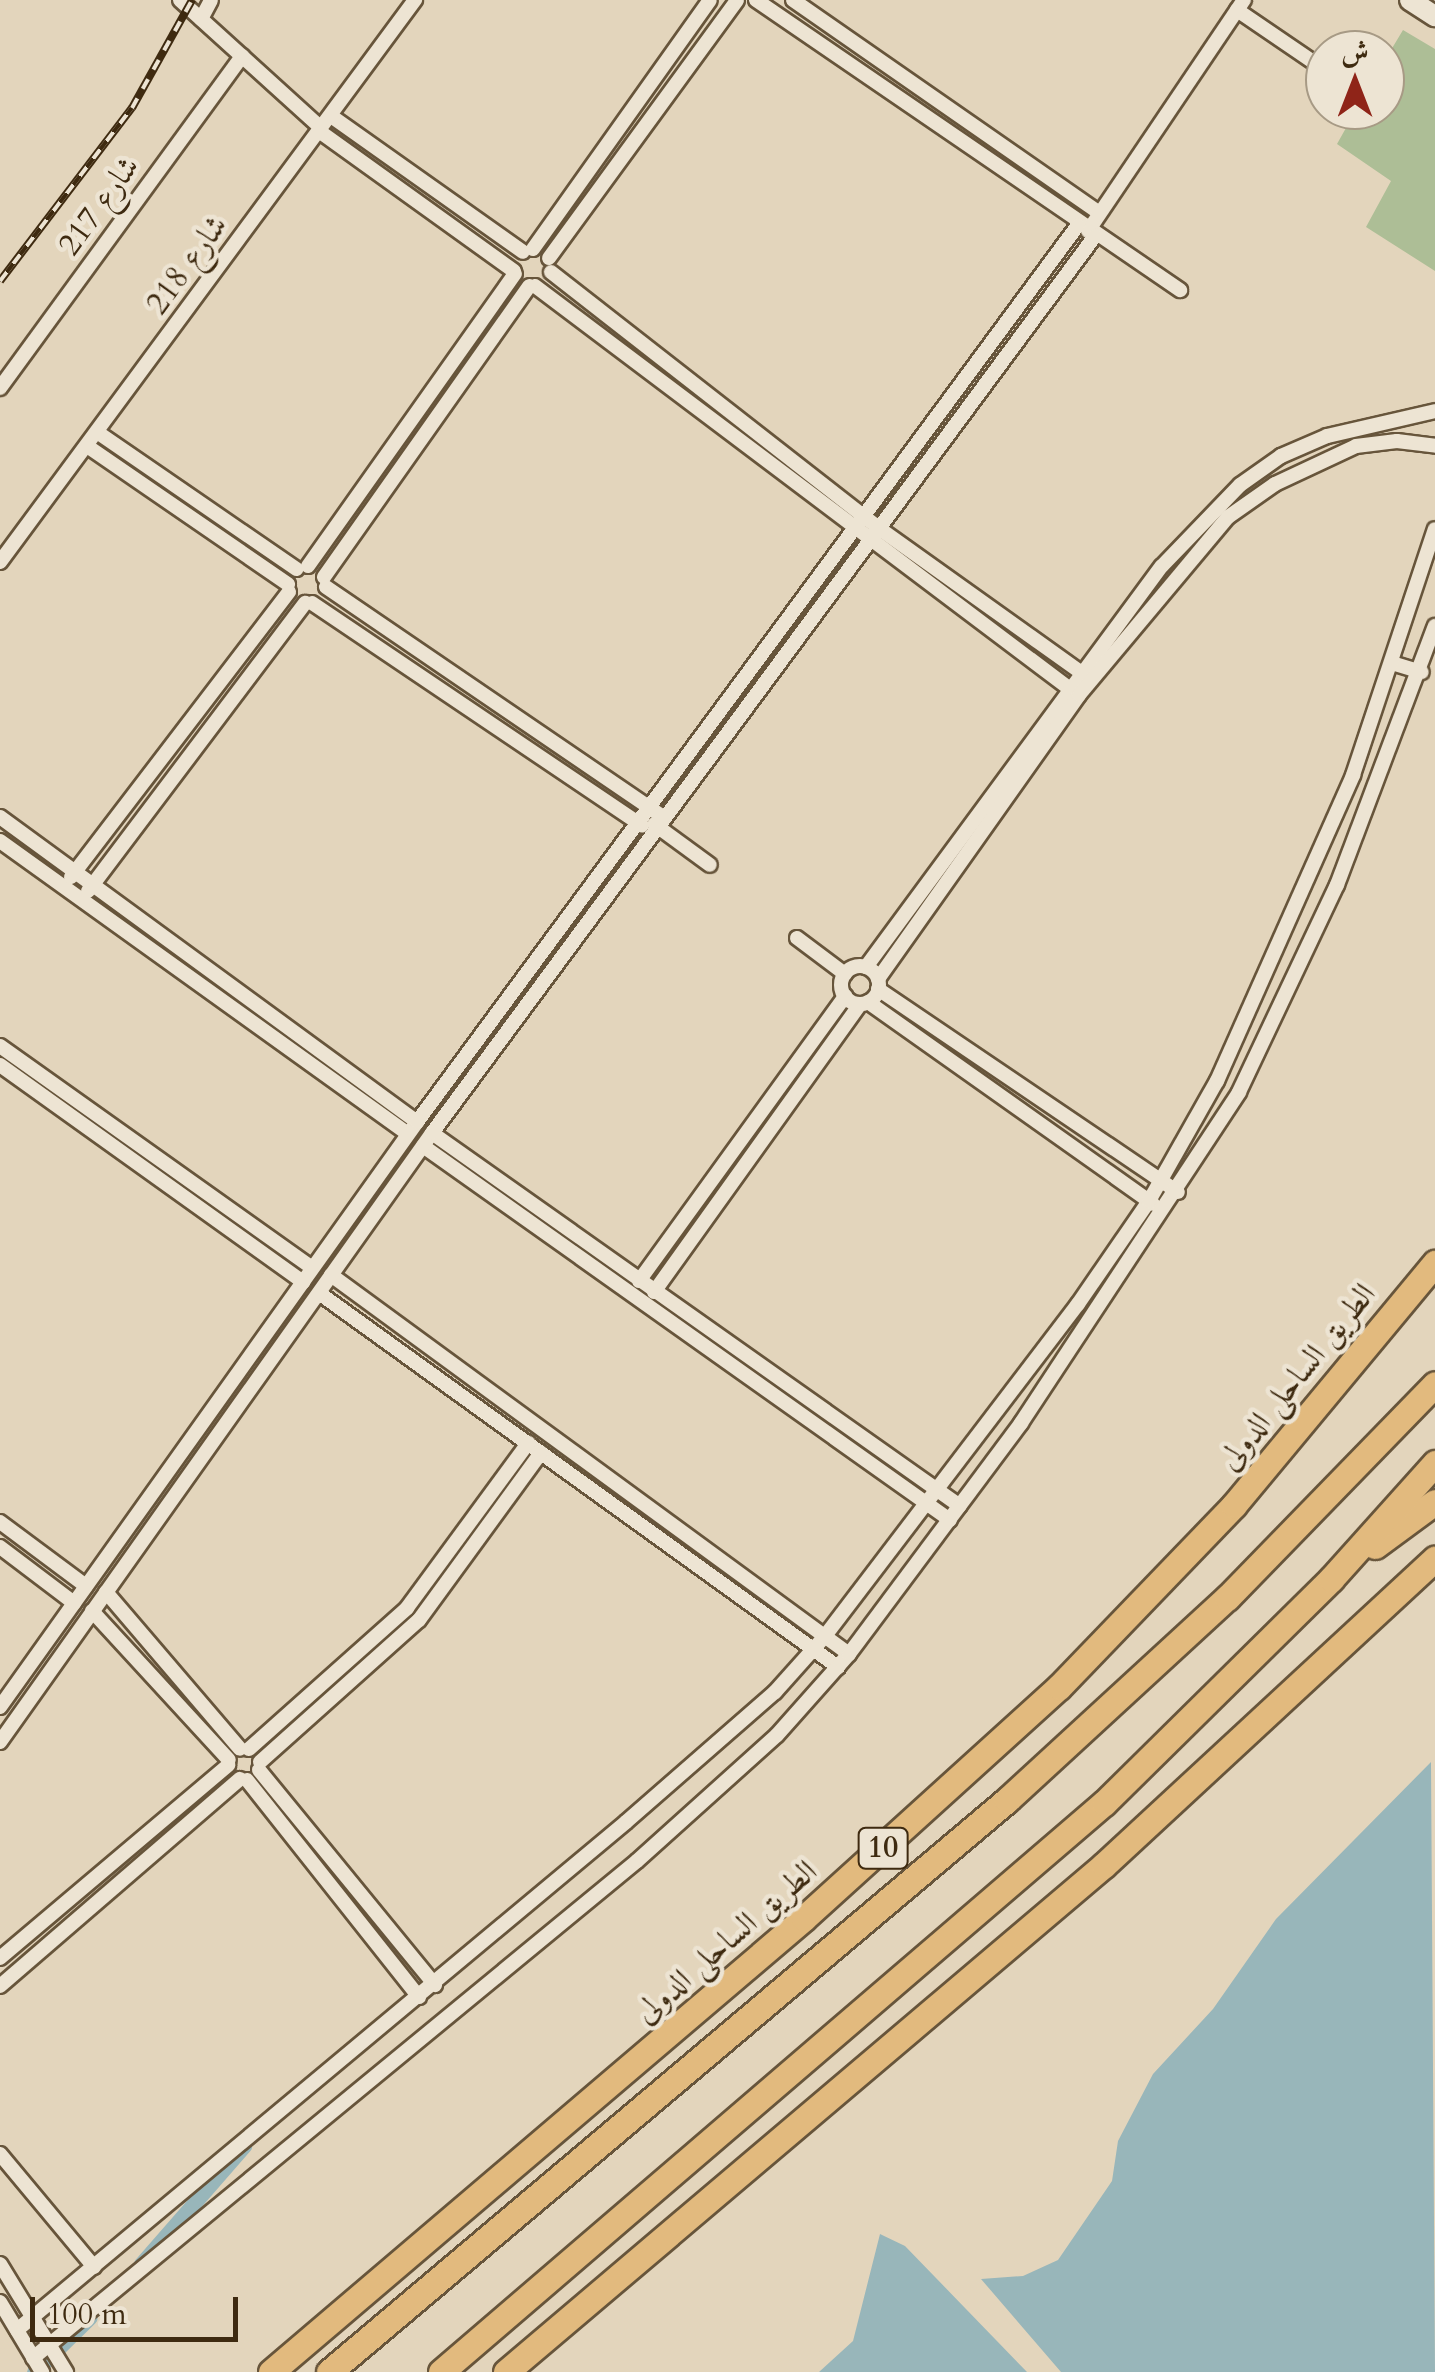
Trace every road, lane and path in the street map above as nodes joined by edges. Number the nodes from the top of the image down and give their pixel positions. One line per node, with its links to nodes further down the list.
1 (180, 0): 11 (street)
2 (211, 0): 11 (street)
3 (416, 0): 14 (street, شارع 218)
4 (710, 0): 17 (street)
5 (737, 0): 18 (street)
6 (756, 0): 16 (street)
7 (793, 0): 15 (street)
8 (1410, 0): 10 (street)
9 (1240, 5): 12 (street); 15 (street)
10 (1435, 16)
11 (201, 19): 13 (street)
12 (1305, 55)
13 (242, 56): 14 (street); 22 (street, شارع 217)
14 (324, 125): 17 (street); 19 (street); 24 (street, شارع 218)
15 (1098, 212): 16 (street)
16 (1087, 230): 21 (street); 27 (street); 29 (street)
17 (528, 250): 18 (street); 19 (street)
18 (550, 265): 20 (street); 27 (street)
19 (515, 273): 20 (street); 31 (street)
20 (532, 286): 27 (street); 32 (street)
21 (1180, 290)
22 (0, 388)
23 (1435, 411): 38 (street)
24 (97, 432): 25 (street, شارع 218); 31 (street)
25 (87, 446): 30 (street, شارع 218); 33 (street)
26 (1435, 446): 38 (street)
27 (858, 522): 29 (street); 40 (street)
28 (1435, 529): 36 (street)
29 (875, 535): 38 (street); 39 (street); 42 (street)
30 (0, 562)
31 (302, 567): 32 (street); 33 (street)
32 (325, 582): 34 (street); 40 (street)
33 (289, 588): 34 (street); 45 (street)
34 (309, 603): 40 (street); 46 (street)
35 (1435, 626): 37 (street)
36 (1392, 663): 37 (street); 62 (street)
37 (1422, 672): 63 (street)
38 (1086, 676): 39 (street)
39 (1074, 692): 52 (street); 54 (street)
40 (641, 814): 42 (street); 60 (street)
41 (0, 817): 45 (street)
42 (659, 826): 44 (street); 61 (street)
43 (0, 841): 47 (street)
44 (710, 865)
45 (75, 872): 46 (street); 47 (street)
46 (92, 885): 48 (street); 50 (street)
47 (64, 887): 48 (street)
48 (82, 900): 51 (street)
49 (797, 938): 53 (street)
50 (175, 945): 51 (street); 60 (street)
51 (163, 958): 60 (street)
52 (866, 967): 53 (street); 54 (street)
53 (845, 974): 55 (street)
54 (878, 984): 56 (street); 62 (street)
55 (845, 996): 56 (street); 69 (street)
56 (864, 1003): 64 (street); 72 (street)
57 (0, 1046): 59 (street)
58 (0, 1065): 59 (street)
59 (69, 1105): 67 (street); 70 (street)
60 (412, 1128): 67 (street)
61 (428, 1140): 68 (street); 69 (street); 78 (street)
62 (1160, 1180): 63 (street); 64 (street)
63 (1178, 1192): 65 (street)
64 (1149, 1200): 65 (street); 76 (street)
65 (1164, 1211): 79 (street)
66 (1435, 1263): 113 (highway, الطريق الساحلى الدولى / 10)
67 (312, 1268): 70 (street)
68 (331, 1275): 71 (street); 89 (street)
69 (639, 1281): 72 (street)
70 (303, 1282): 85 (street)
71 (319, 1292): 74 (street); 86 (street)
72 (654, 1292): 76 (street)
73 (1435, 1384): 114 (highway, 10)
74 (534, 1448): 91 (street); 97 (street); 98 (street)
75 (1435, 1463): 84 (highway)
76 (938, 1490): 78 (street); 79 (street)
77 (1435, 1502): 84 (highway)
78 (927, 1503): 80 (street); 89 (street)
79 (960, 1506): 80 (street)
80 (950, 1520): 92 (street)
81 (0, 1522): 85 (street)
82 (0, 1546): 87 (street)
83 (1435, 1558): 116 (highway)
84 (1331, 1579): 115 (highway)
85 (86, 1586): 87 (street)
86 (106, 1592): 88 (street); 97 (street)
87 (74, 1603): 90 (street)
88 (92, 1611): 93 (street); 97 (street)
89 (825, 1636): 91 (street); 92 (street)
90 (41, 1650): 93 (street); 95 (street)
91 (814, 1650): 94 (street); 100 (street)
92 (849, 1654): 94 (street)
93 (54, 1666): 96 (street)
94 (838, 1667): 109 (street)
95 (0, 1707)
96 (0, 1742)
97 (237, 1756): 98 (street); 98 (street); 99 (street)
98 (252, 1773): 100 (street); 101 (street); 102 (street)
99 (0, 1958)
100 (435, 1985): 102 (street)
101 (0, 1986)
102 (419, 1997): 105 (street)
103 (0, 2154): 105 (street)
104 (0, 2264): 107 (street)
105 (94, 2267): 107 (street)
106 (0, 2302): 108 (street)
107 (33, 2317): 108 (street); 109 (street)
108 (17, 2330): 110 (street)
109 (49, 2344): 110 (street); 112 (street)
110 (33, 2358): 111 (street)
111 (42, 2372)
112 (66, 2372)
113 (270, 2372)
114 (329, 2372)
115 (442, 2372)
116 (506, 2372)

